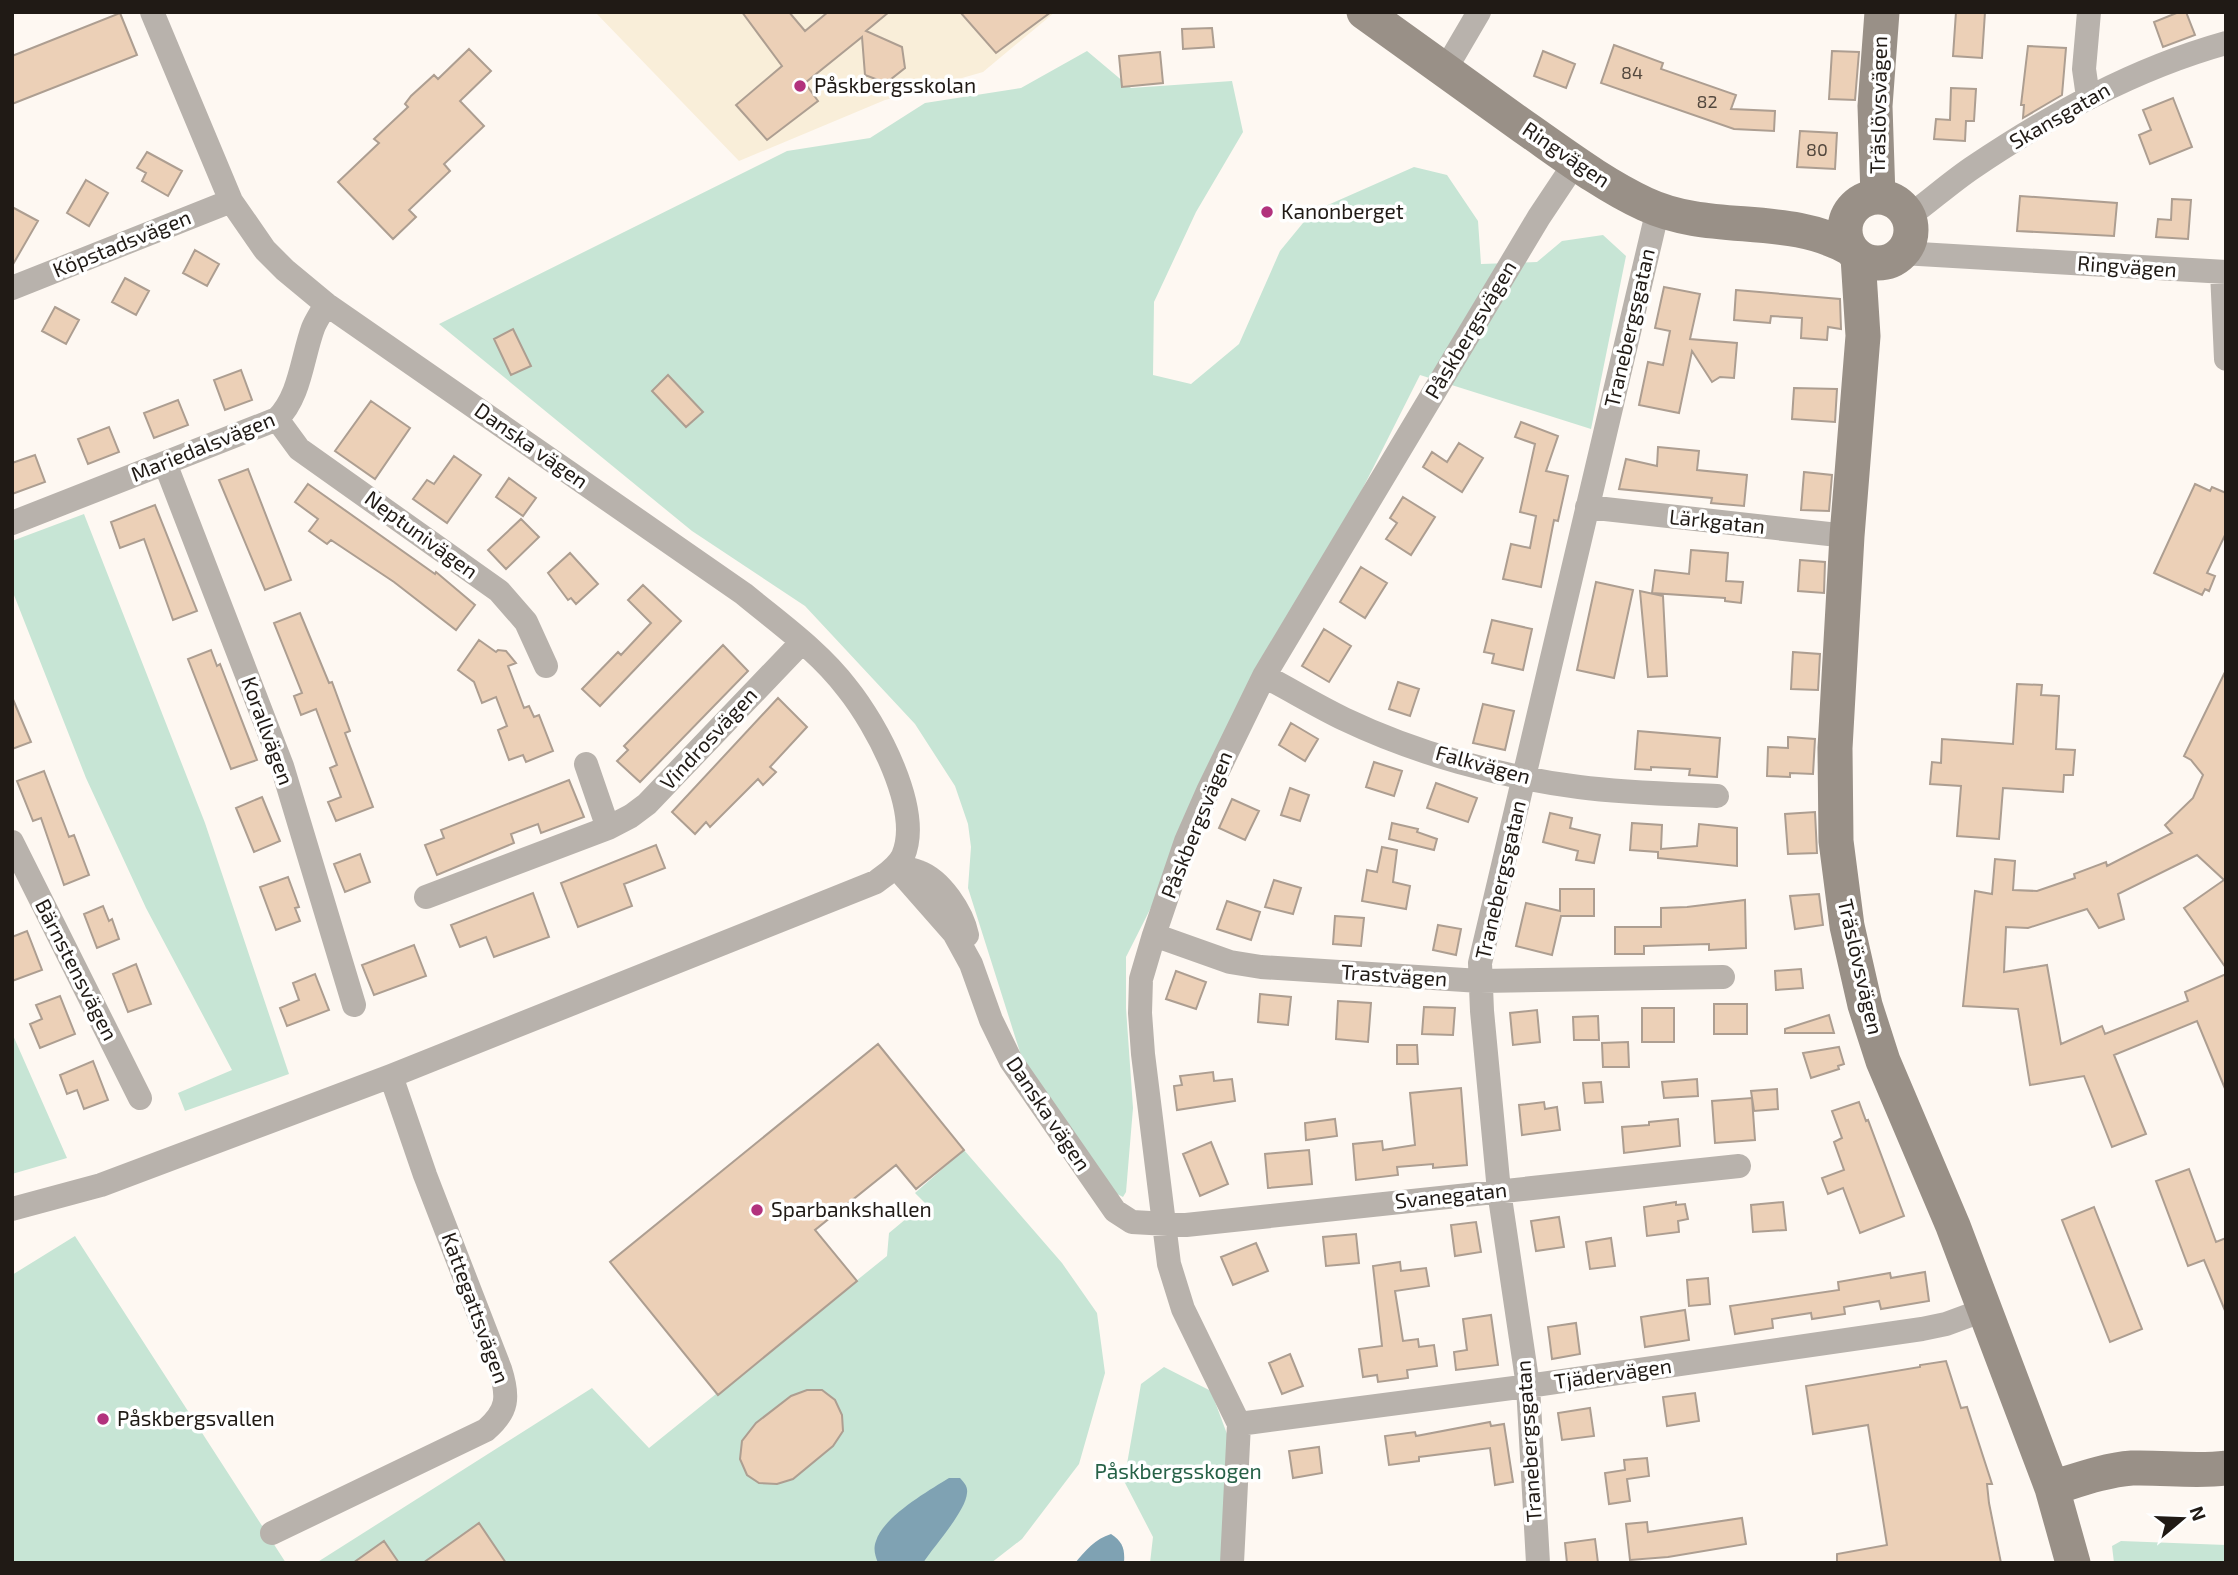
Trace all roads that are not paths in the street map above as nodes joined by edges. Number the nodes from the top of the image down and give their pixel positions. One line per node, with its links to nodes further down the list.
1 (152, 12): 10 (street, Danska vägen)
2 (1364, 12): 7 (street, Ringvägen)
3 (1479, 12): 7 (street)
4 (1882, 12): 11 (street, Träslövsvägen)
5 (2089, 12): 8 (street)
6 (2226, 43): 8 (street, Skansgatan)
7 (1445, 70): 9 (street, Ringvägen)
8 (2088, 97): 13 (street, Skansgatan)
9 (1575, 163): 12 (street, Ringvägen); 27 (street, Påskbergsvägen)
10 (231, 201): 17 (street, Köpstadsvägen); 18 (street, Danska vägen)
11 (1864, 205): 13 (street); 14 (street, Ringvägen); 15 (street)
12 (1658, 209): 14 (street, Ringvägen); 22 (street, Tranebergsgatan)
13 (1908, 217): 15 (street)
14 (1797, 229): 15 (street, Ringvägen)
15 (1874, 256): 16 (street, Ringvägen); 24 (street, Träslövsvägen)
16 (2224, 272): 19 (street)
17 (12, 288)
18 (326, 304): 20 (street, Mariedalsvägen); 25 (street, Danska vägen)
19 (2226, 359)
20 (277, 419): 21 (street, Mariedalsvägen); 26 (street, Neptunivägen)
21 (165, 463): 23 (street, Mariedalsvägen); 38 (street, Korallvägen)
22 (1587, 507): 24 (street, Lärkgatan); 29 (street, Tranebergsgatan)
23 (12, 523)
24 (1847, 536): 45 (street, Träslövsvägen)
25 (802, 642): 31 (street, Vindrosvägen); 33 (street, Danska vägen)
26 (546, 666)
27 (1264, 676): 29 (street, Falkvägen); 35 (street, Påskbergsvägen)
28 (586, 764): 31 (street)
29 (1525, 778): 30 (street, Falkvägen); 37 (street, Tranebergsgatan)
30 (1717, 796)
31 (608, 828): 34 (street, Vindrosvägen)
32 (12, 842): 40 (street, Bärnstensvägen)
33 (897, 867): 39 (street); 44 (street, Danska vägen)
34 (426, 897)
35 (1154, 935): 37 (street, Trastvägen); 44 (street, Påskbergsvägen)
36 (1723, 977): 37 (street, Trastvägen)
37 (1480, 981): 42 (street, Tranebergsgatan)
38 (354, 1005)
39 (391, 1076): 43 (street); 50 (street, Kattegattsvägen)
40 (140, 1098)
41 (1739, 1166): 42 (street, Svanegatan)
42 (1499, 1191): 44 (street, Svanegatan); 46 (street, Tranebergsgatan)
43 (12, 1209)
44 (1163, 1224): 47 (street, Påskbergsvägen)
45 (1984, 1310): 46 (street, Tjädervägen); 49 (street, Träslövsvägen)
46 (1528, 1386): 47 (street, Tjädervägen); 52 (street, Tranebergsgatan)
47 (1239, 1424): 51 (street, Påskbergsvägen)
48 (2218, 1473): 49 (street)
49 (2052, 1488): 53 (street, Träslövsvägen)
50 (272, 1533)
51 (1232, 1563)
52 (1538, 1563)
53 (2073, 1563)

